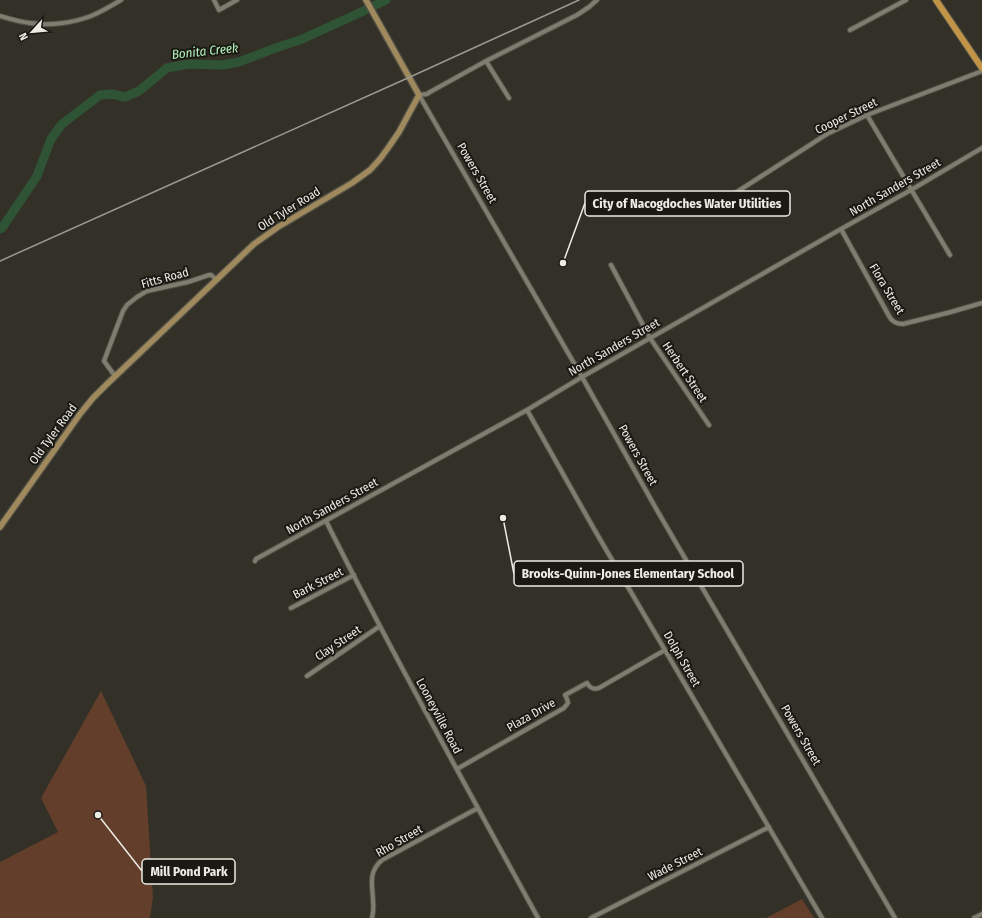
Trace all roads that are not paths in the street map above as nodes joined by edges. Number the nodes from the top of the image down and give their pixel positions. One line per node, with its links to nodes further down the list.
1 (121, 0): 8 (street)
2 (214, 0): 3 (street)
3 (237, 0)
4 (366, 0): 13 (street, Powers Street)
5 (597, 0): 10 (street)
6 (906, 0): 9 (street)
7 (936, 0): 11 (main road)
8 (0, 16)
9 (850, 30)
10 (486, 61): 13 (street); 14 (street)
11 (982, 68)
12 (982, 72): 15 (street, Cooper Street)
13 (419, 95): 22 (street, Old Tyler Road); 26 (street, Powers Street)
14 (509, 98)
15 (867, 115): 17 (street); 18 (street, Cooper Street)
16 (982, 148): 17 (street, North Sanders Street)
17 (911, 190): 19 (street, North Sanders Street); 20 (street)
18 (729, 197)
19 (841, 229): 23 (street, Flora Street); 24 (street, North Sanders Street)
20 (950, 255)
21 (611, 265): 24 (street, Herbert Street)
22 (217, 280): 25 (street, Old Tyler Road); 25 (street, Fitts Road)
23 (982, 303)
24 (650, 338): 26 (street, North Sanders Street); 28 (street, Herbert Street)
25 (115, 376): 30 (street, Old Tyler Road)
26 (582, 377): 27 (street, North Sanders Street); 45 (street, Powers Street)
27 (527, 410): 29 (street, North Sanders Street); 35 (street, Dolph Street)
28 (709, 425)
29 (326, 521): 31 (street, North Sanders Street); 32 (street, Looneyville Road)
30 (0, 527)
31 (254, 561)
32 (354, 576): 33 (street, Bark Street); 34 (street, Looneyville Road)
33 (291, 608)
34 (380, 626): 36 (street, Clay Street); 37 (street, Looneyville Road)
35 (665, 650): 37 (street, Plaza Drive); 39 (street, Dolph Street)
36 (307, 676)
37 (457, 769): 38 (street, Looneyville Road)
38 (478, 808): 41 (street, Rho Street); 42 (street, Looneyville Road)
39 (769, 827): 43 (street, Wade Street); 44 (street, Dolph Street)
40 (982, 914): 46 (street)
41 (372, 918)
42 (538, 918)
43 (591, 918)
44 (822, 918)
45 (895, 918)
46 (974, 918)

